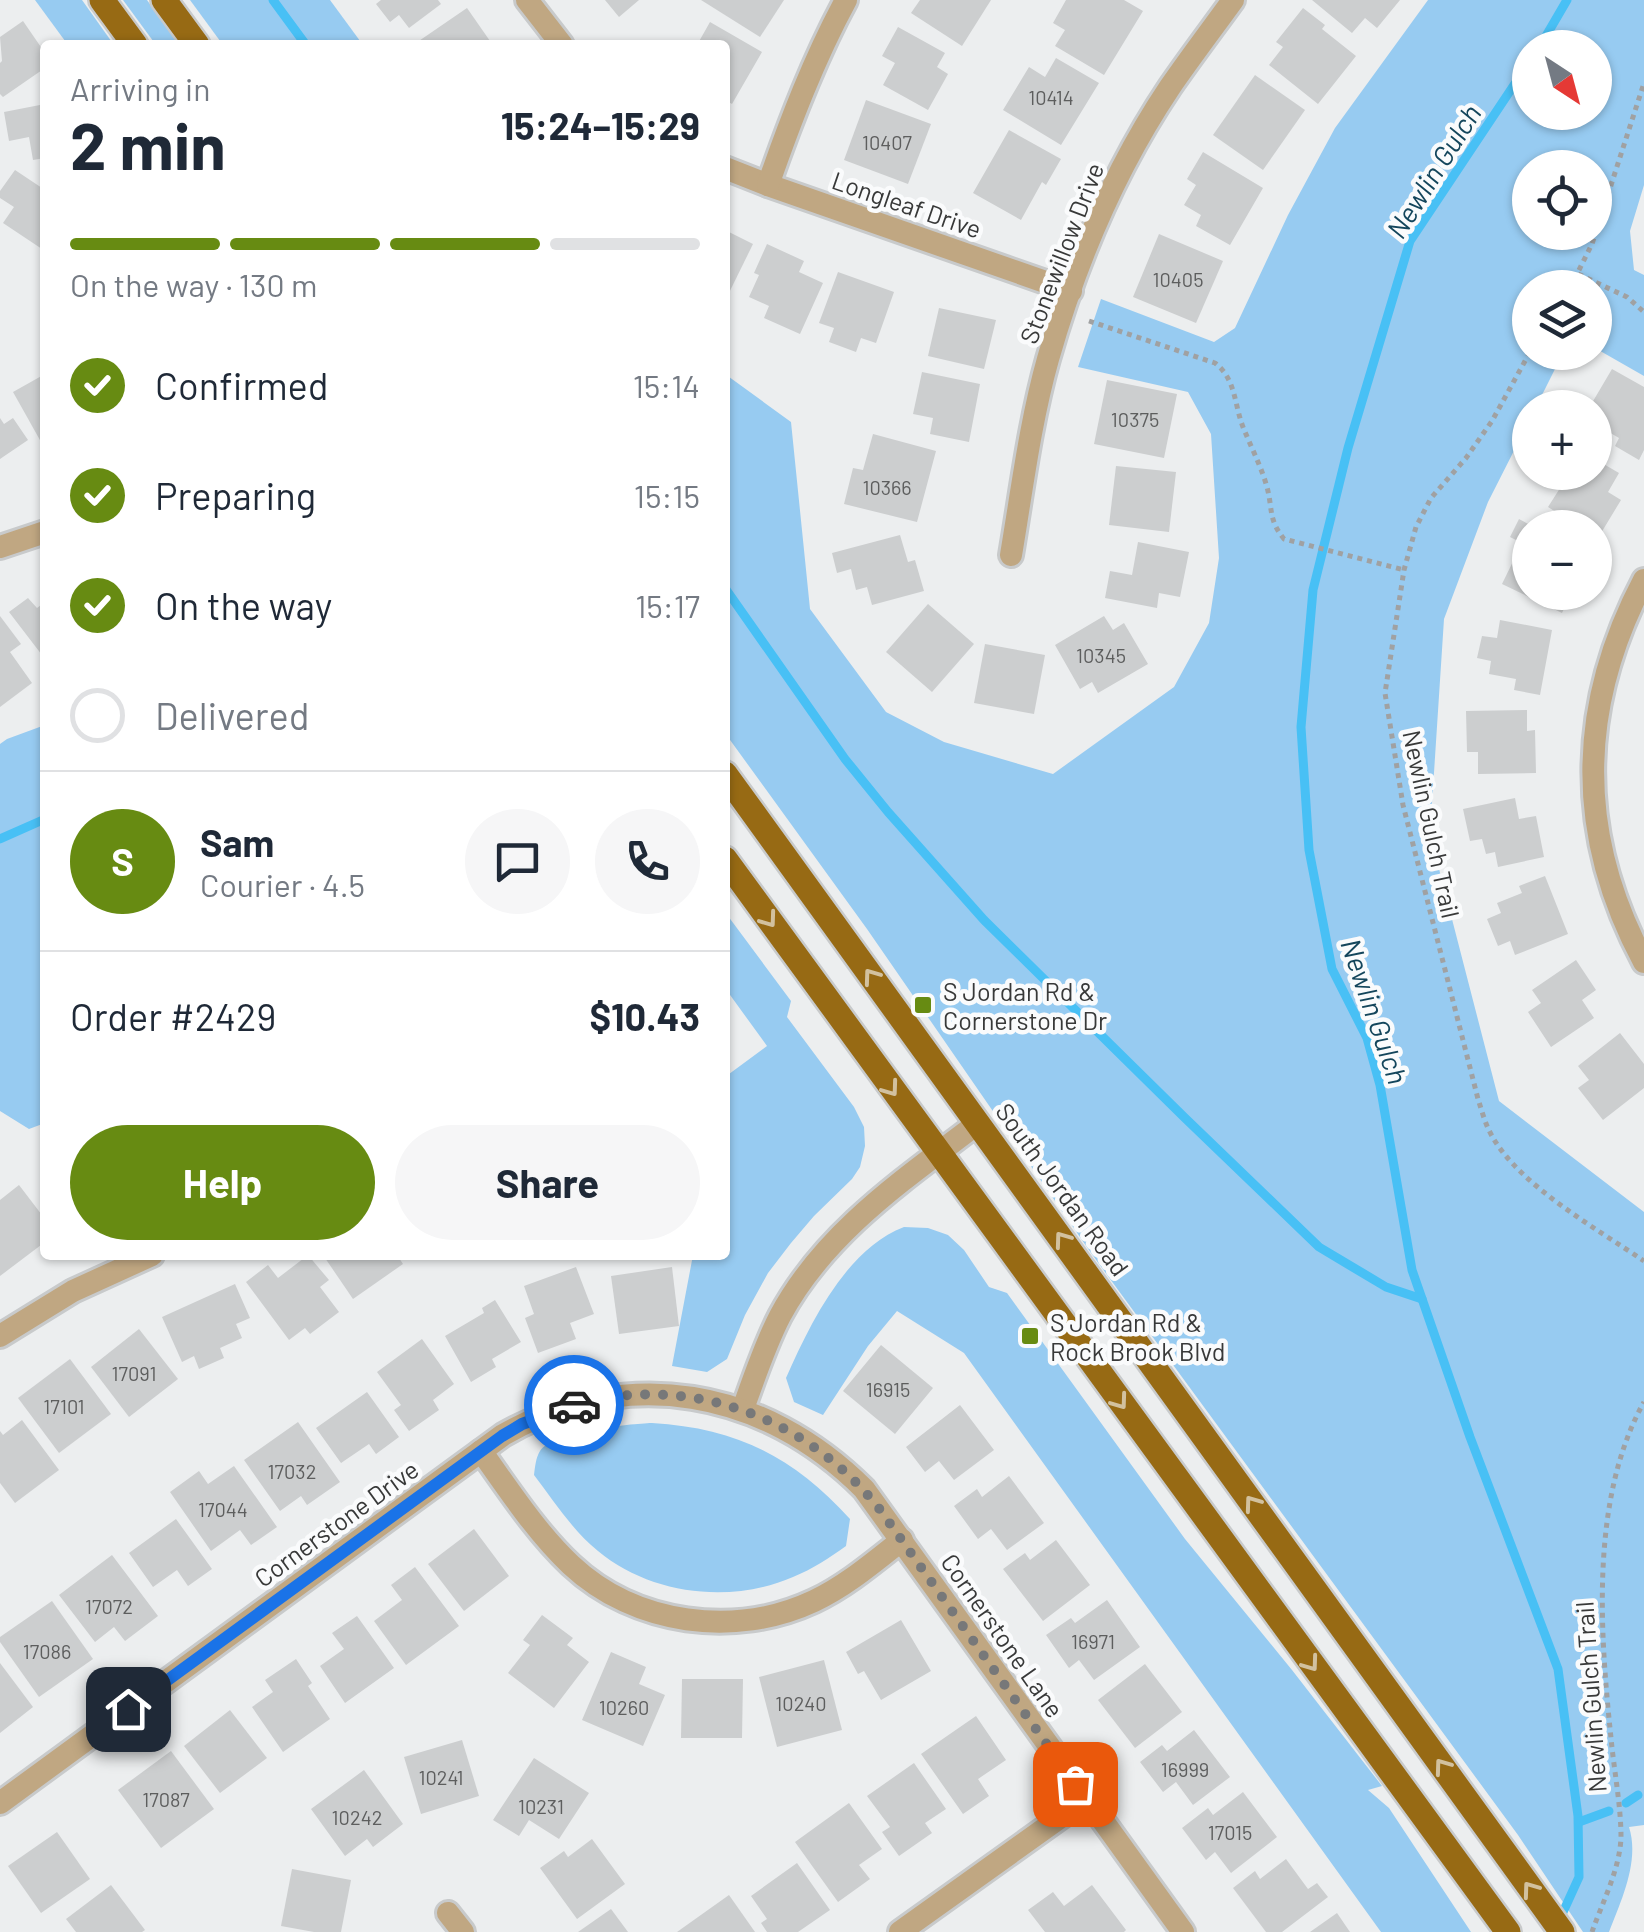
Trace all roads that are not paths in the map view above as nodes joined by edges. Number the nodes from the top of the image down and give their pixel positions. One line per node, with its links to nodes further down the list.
1 (102, 0): 6 (main road)
2 (164, 0): 7 (main road)
3 (527, 0): 8 (street)
4 (846, 0): 10 (street)
5 (1233, 0): 11 (street, Stonewillow Drive)
6 (131, 40)
7 (193, 40)
8 (558, 40)
9 (730, 170): 10 (street, Longleaf Drive)
10 (768, 186): 11 (street, Longleaf Drive)
11 (1071, 290): 14 (street, Stonewillow Drive)
12 (40, 534): 13 (street)
13 (0, 547)
14 (1010, 555)
15 (1644, 580): 18 (street)
16 (730, 781): 19 (main road, South Jordan Road, one-way to 16)
17 (730, 866): 20 (main road, one-way to 20)
18 (1644, 962)
19 (978, 1123): 20 (street); 33 (main road, South Jordan Road, one-way to 19)
20 (938, 1154): 23 (street); 29 (main road, one-way to 29)
21 (141, 1260): 22 (street)
22 (0, 1336)
23 (742, 1409): 24 (street, Cornerstone Drive); 25 (street, Cornerstone Lane)
24 (481, 1451): 25 (street); 27 (street, Cornerstone Drive)
25 (902, 1540): 26 (street, Cornerstone Lane)
26 (1086, 1799): 31 (street); 32 (street, Cornerstone Lane)
27 (0, 1802)
28 (448, 1912): 30 (street)
29 (1501, 1923)
30 (462, 1932)
31 (900, 1932)
32 (1183, 1932)
33 (1562, 1932)

